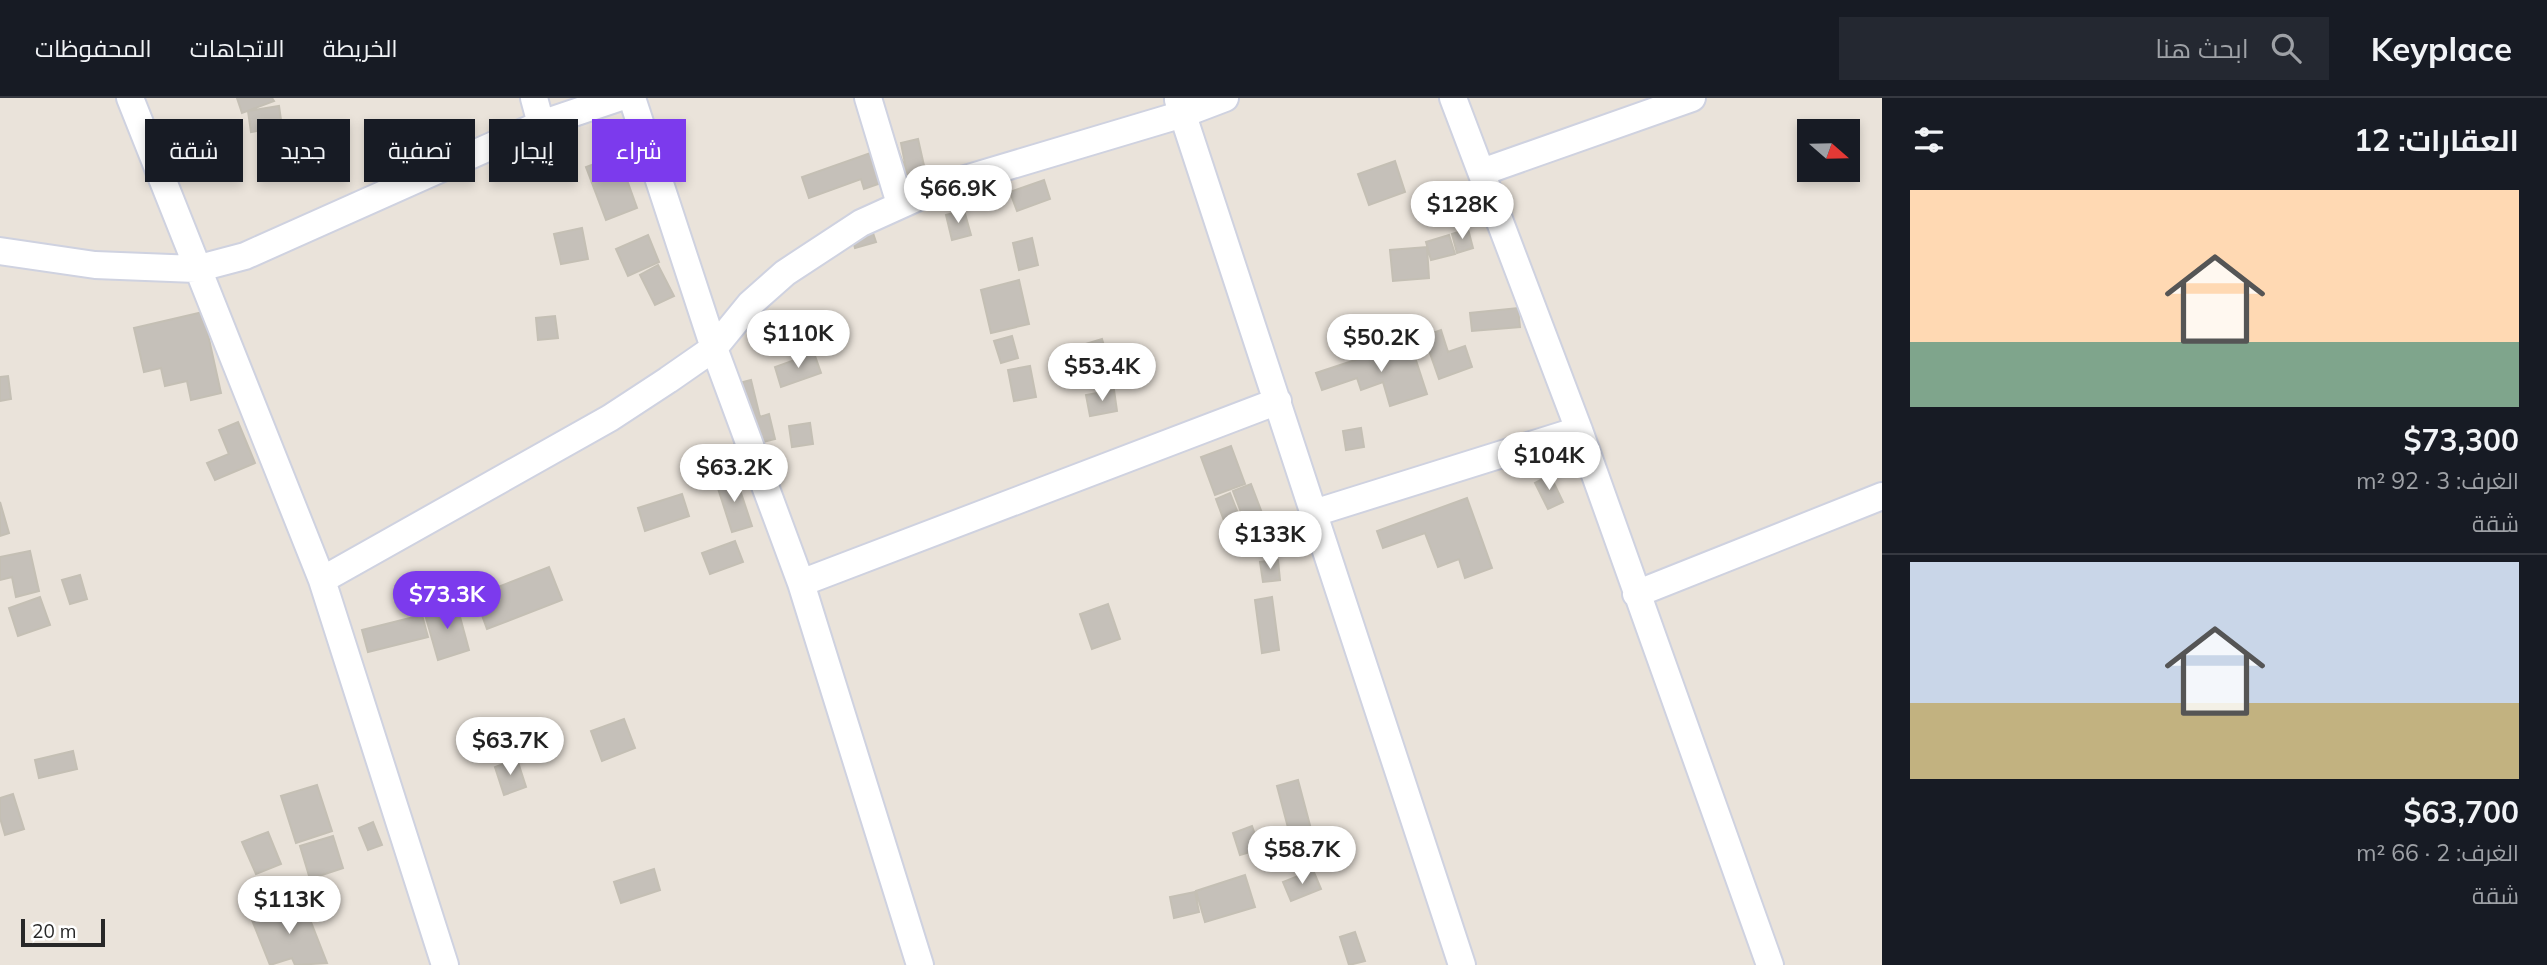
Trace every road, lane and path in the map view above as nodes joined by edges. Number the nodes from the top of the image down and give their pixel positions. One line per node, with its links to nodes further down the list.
1 (130, 98): 16 (street)
2 (534, 98): 10 (street)
3 (618, 98): 11 (street)
4 (632, 98): 17 (street)
5 (868, 98): 14 (street)
6 (1225, 98): 9 (street)
7 (1453, 98): 13 (street)
8 (1692, 98): 13 (street)
9 (1180, 106): 14 (street); 18 (street)
10 (540, 119)
11 (556, 119)
12 (489, 147): 16 (street)
13 (1482, 172): 19 (street)
14 (900, 204): 17 (street)
15 (0, 251): 16 (street)
16 (196, 269): 22 (street)
17 (714, 348): 22 (street); 23 (street)
18 (1278, 401): 21 (street); 23 (street)
19 (1579, 430): 21 (street); 24 (street)
20 (1882, 496): 24 (street)
21 (1314, 513): 27 (street)
22 (322, 580): 25 (street)
23 (801, 583): 26 (street)
24 (1636, 594): 28 (street)
25 (445, 965)
26 (920, 965)
27 (1462, 965)
28 (1769, 965)

